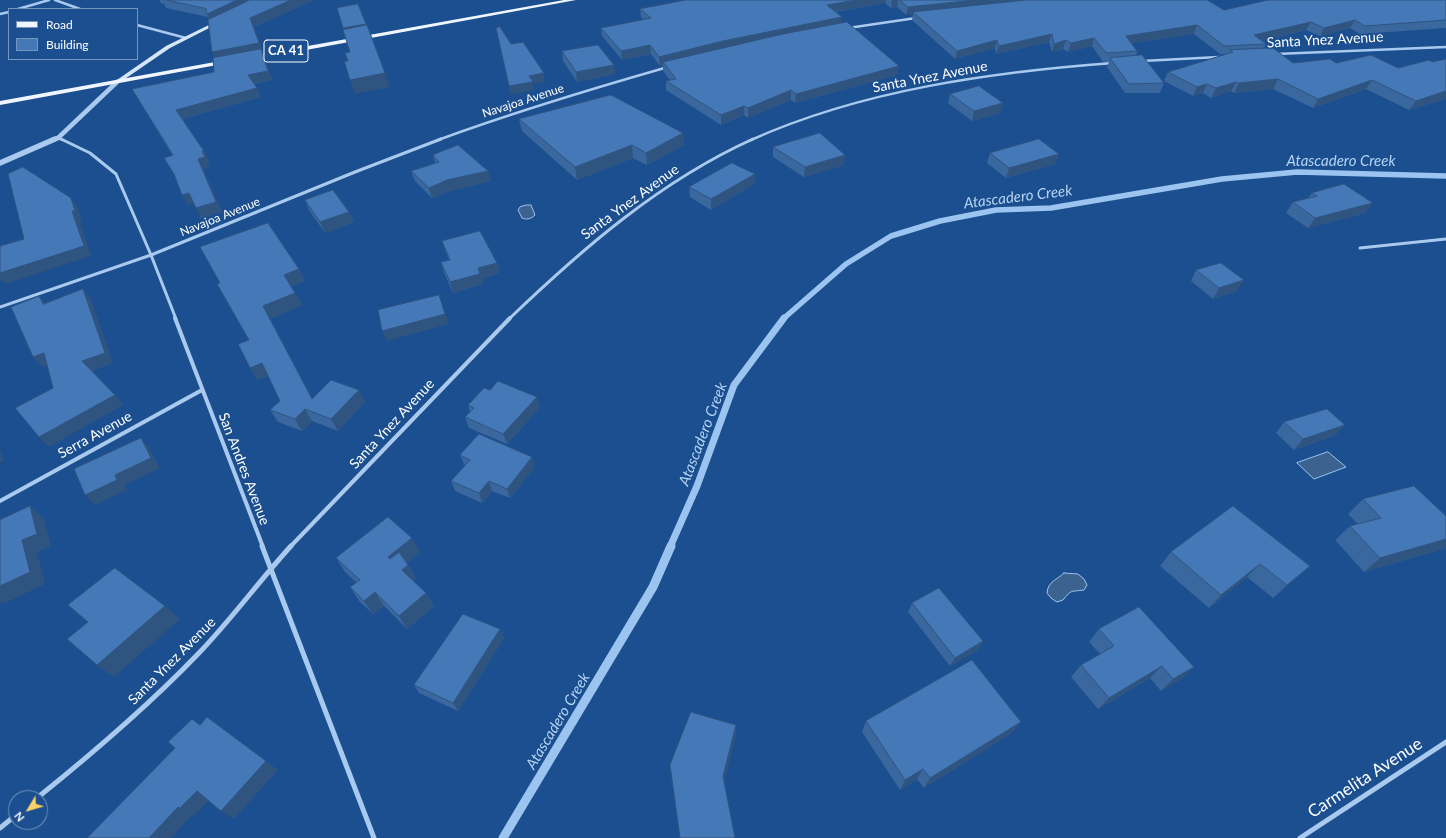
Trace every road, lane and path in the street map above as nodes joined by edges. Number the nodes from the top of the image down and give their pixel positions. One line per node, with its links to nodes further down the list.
1 (49, 0): 4 (street)
2 (55, 0): 5 (street)
3 (573, 0): 14 (main road, CA 41 / CA 41)
4 (21, 8)
5 (77, 8)
6 (923, 17): 9 (street)
7 (222, 21): 10 (main road)
8 (138, 25): 10 (street)
9 (847, 28)
10 (186, 38): 19 (main road)
11 (1446, 47): 12 (street, Santa Ynez Avenue)
12 (1275, 54)
13 (1227, 57): 16 (street)
14 (243, 59)
15 (235, 61): 19 (main road)
16 (1140, 62)
17 (1117, 63): 29 (street, Santa Ynez Avenue)
18 (669, 67): 25 (street, Navajoa Avenue)
19 (117, 82): 20 (main road); 21 (street)
20 (0, 103)
21 (58, 138): 22 (street); 25 (street, San Andres Avenue)
22 (0, 162)
23 (1446, 239): 24 (street)
24 (1360, 248)
25 (150, 255): 26 (street, Navajoa Avenue); 27 (street, San Andres Avenue)
26 (0, 307)
27 (202, 390): 28 (street, Serra Avenue); 29 (street, San Andres Avenue)
28 (0, 501)
29 (271, 568): 31 (street, Santa Ynez Avenue); 34 (street, San Andres Avenue)
30 (1446, 742): 35 (street, Carmelita Avenue)
31 (47, 790)
32 (8, 822): 33 (street)
33 (0, 828)
34 (374, 838)
35 (1300, 838)

